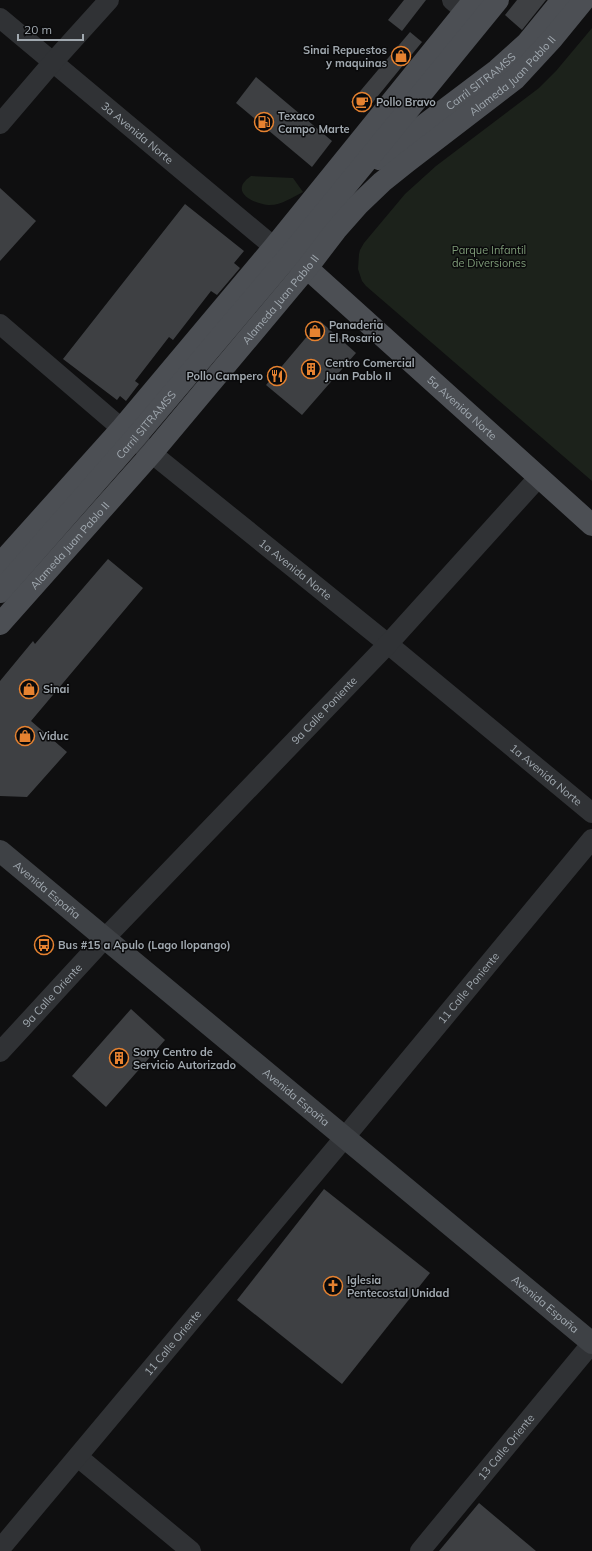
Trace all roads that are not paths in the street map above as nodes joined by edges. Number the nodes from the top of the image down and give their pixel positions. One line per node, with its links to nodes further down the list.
1 (109, 0): 7 (street)
2 (498, 0): 9 (main road, Carril SITRAMSS)
3 (562, 0): 9 (main road, Carril SITRAMSS)
4 (584, 0): 11 (main road, Alameda Juan Pablo II)
5 (464, 4): 10 (main road)
6 (0, 18): 7 (street, 3a Avenida Norte)
7 (53, 62): 8 (street); 10 (street, 3a Avenida Norte)
8 (0, 124)
9 (351, 180): 10 (main road, Carril SITRAMSS)
10 (282, 252): 11 (main road, 5a Avenida Norte); 13 (main road, Carril SITRAMSS)
11 (307, 268): 14 (main road, Alameda Juan Pablo II); 15 (main road, 5a Avenida Norte)
12 (0, 324): 13 (street, 1a Avenida Norte)
13 (128, 434): 14 (street, 1a Avenida Norte); 17 (main road); 18 (main road, Carril SITRAMSS)
14 (152, 453): 19 (main road, Alameda Juan Pablo II); 20 (street, 1a Avenida Norte)
15 (538, 478): 16 (main road, 5a Avenida Norte); 20 (street, 9a Calle Poniente)
16 (592, 525)
17 (0, 564)
18 (0, 592)
19 (0, 624)
20 (388, 644): 21 (street, 1a Avenida Norte); 24 (street, 9a Calle Poniente)
21 (592, 813)
22 (592, 839): 26 (street, 11 Calle Poniente)
23 (0, 851): 24 (main road, Avenida España)
24 (105, 938): 25 (street, 9a Calle Oriente); 26 (main road, Avenida España)
25 (0, 1052)
26 (345, 1137): 27 (main road, Avenida España); 28 (street, 11 Calle Oriente)
27 (592, 1343): 31 (street, 13 Calle Oriente)
28 (78, 1457): 29 (street, 11 Calle Oriente); 30 (street)
29 (0, 1549)
30 (191, 1551)
31 (420, 1551)

